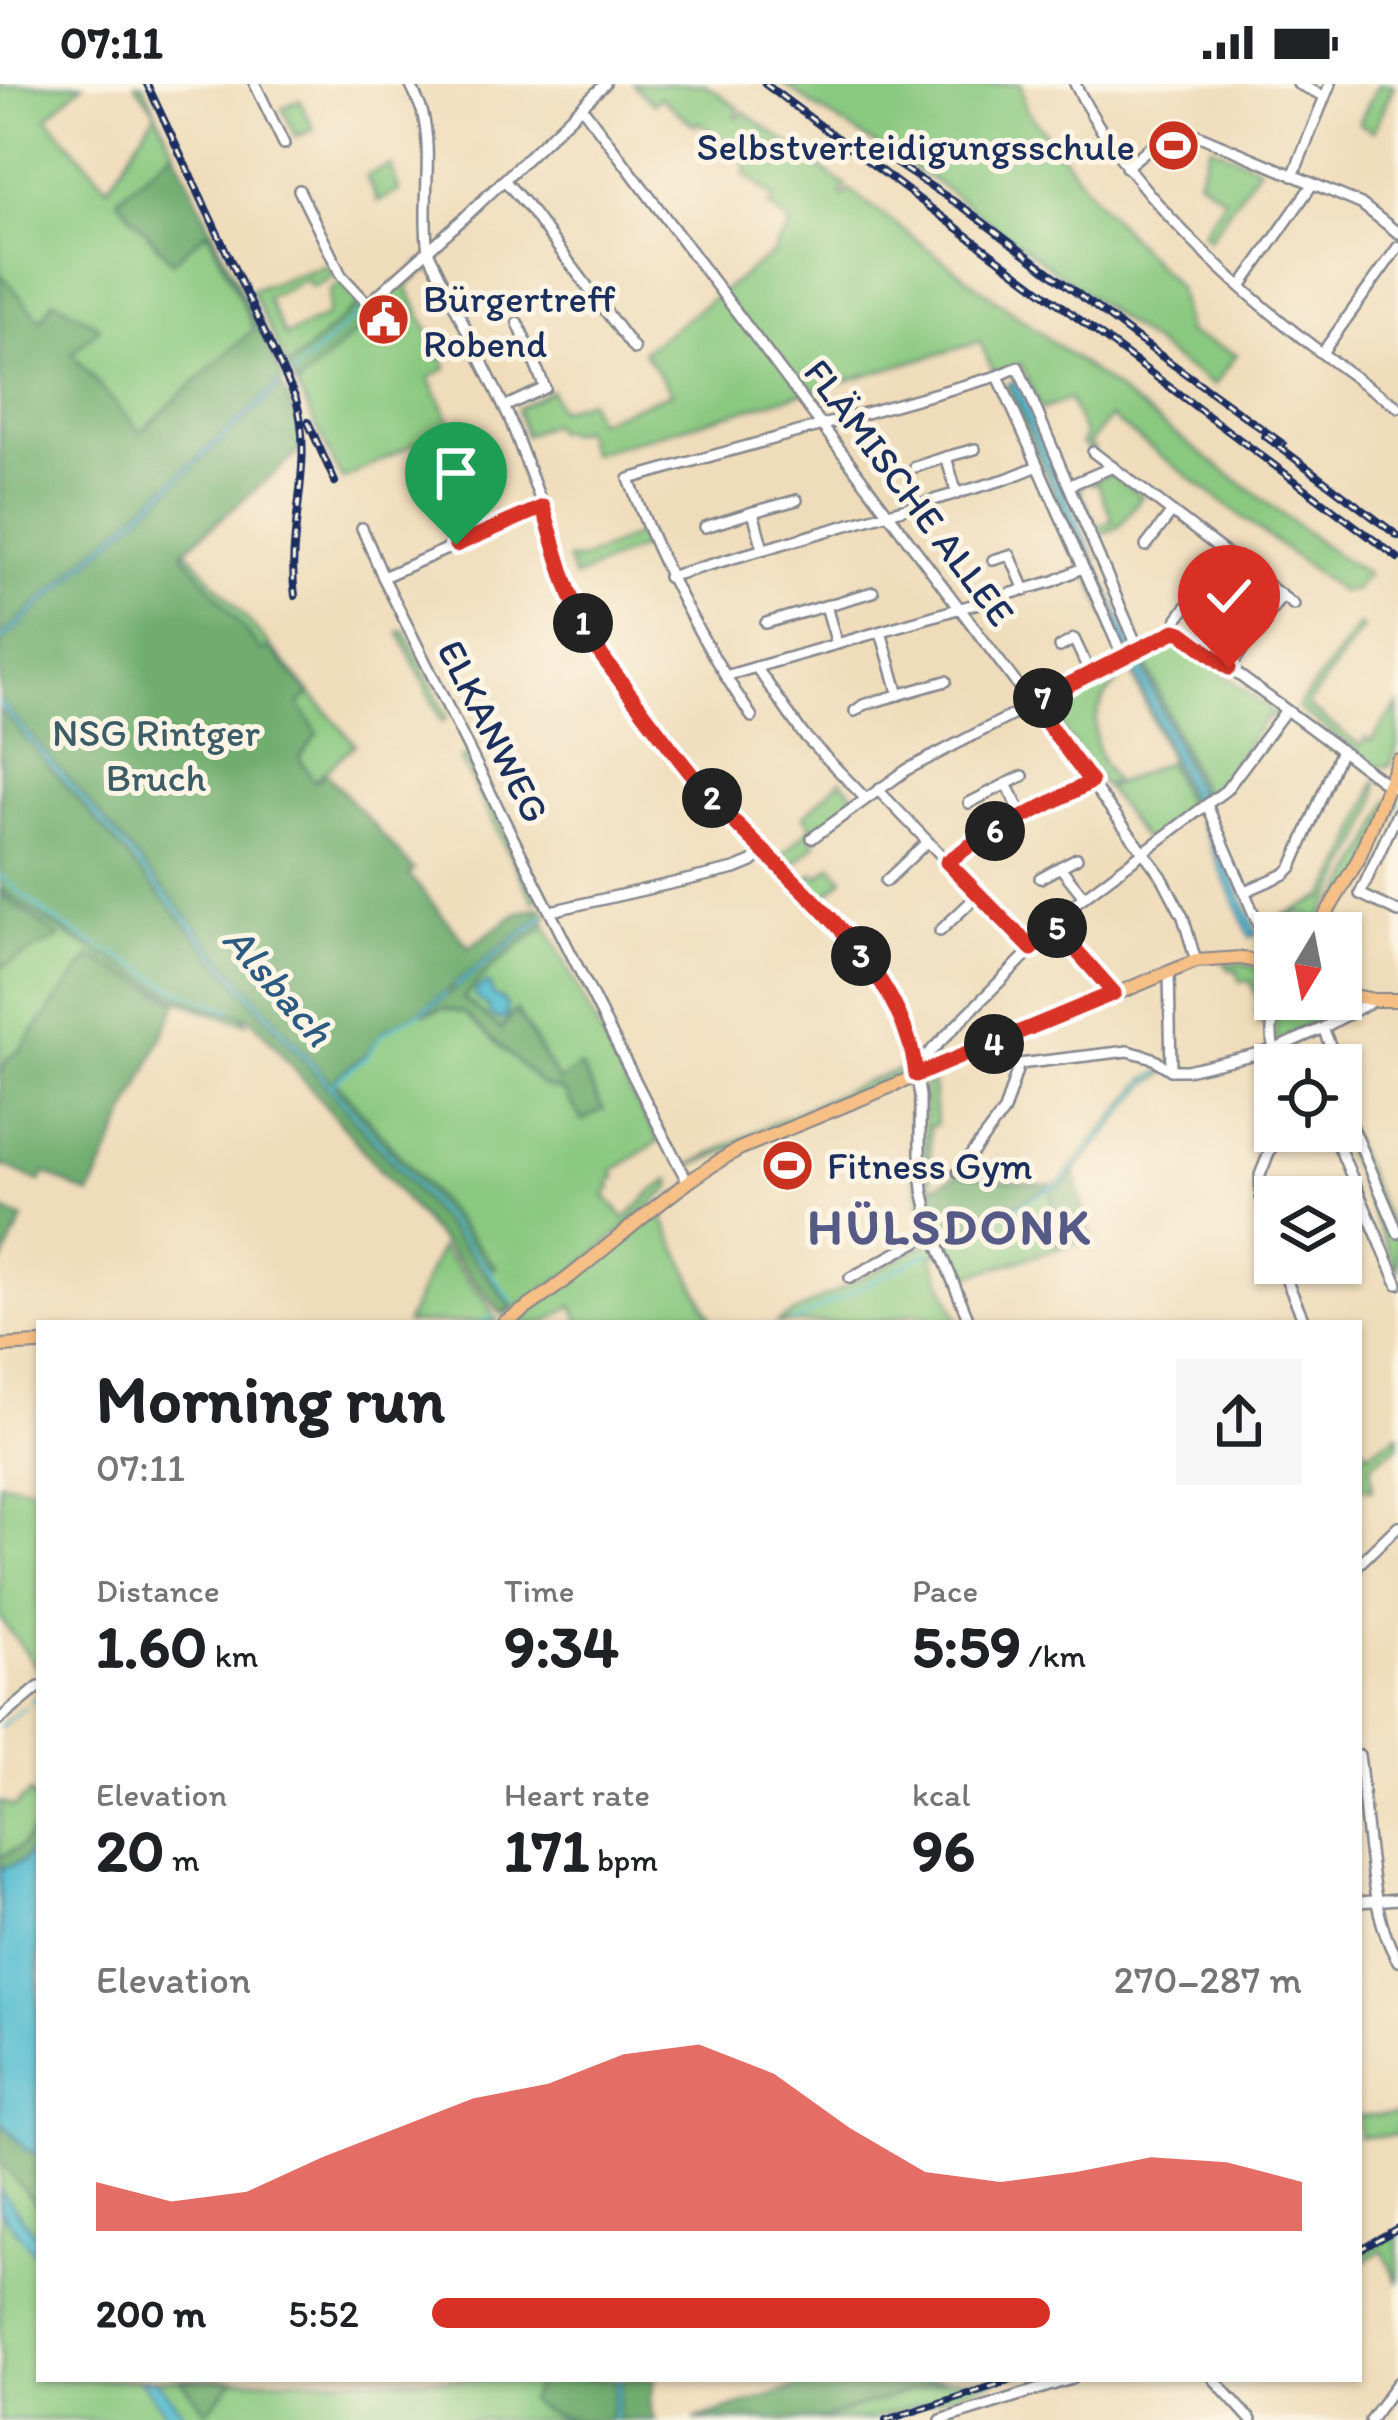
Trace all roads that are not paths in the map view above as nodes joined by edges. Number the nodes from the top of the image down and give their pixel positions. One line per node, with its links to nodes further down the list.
1 (255, 84): 9 (street)
2 (410, 84): 17 (street)
3 (605, 84): 8 (street)
4 (1075, 84): 10 (street)
5 (1298, 84): 7 (street)
6 (1330, 84): 7 (street)
7 (1324, 96): 11 (street)
8 (582, 107): 12 (street); 25 (street, FLÄMISCHE ALLEE)
9 (284, 144)
10 (1126, 167): 11 (street); 18 (street)
11 (1293, 176): 13 (street)
12 (504, 180): 17 (street); 20 (street)
13 (1312, 184): 15 (street); 18 (street)
14 (299, 190): 17 (street)
15 (1398, 232)
16 (1398, 247): 21 (street)
17 (428, 251): 24 (street)
18 (1242, 285): 21 (street)
19 (518, 323): 24 (street)
20 (634, 349)
21 (1322, 352): 23 (street)
22 (998, 376): 25 (street); 29 (street); 32 (street)
23 (1396, 402)
24 (504, 407): 35 (street)
25 (824, 425): 37 (street, FLÄMISCHE ALLEE); 49 (street)
26 (975, 449): 28 (street)
27 (1093, 452): 31 (street)
28 (946, 458): 30 (street); 33 (street)
29 (1038, 466): 33 (street); 47 (street)
30 (915, 467)
31 (1114, 467): 32 (street); 38 (street)
32 (1070, 485): 61 (street)
33 (957, 494): 37 (street)
34 (797, 500): 36 (street)
35 (543, 507): 48 (street); 87 (street)
36 (753, 512): 39 (street); 42 (street)
37 (890, 513): 42 (street); 55 (street, FLÄMISCHE ALLEE)
38 (1171, 513): 41 (street); 44 (street)
39 (705, 527)
40 (362, 528): 48 (street, ELKANWEG)
41 (1147, 546)
42 (763, 549): 49 (street)
43 (1022, 552): 45 (street)
44 (1226, 554): 52 (street); 57 (street)
45 (1010, 555): 46 (street); 50 (street)
46 (993, 560)
47 (1082, 568): 50 (street); 61 (street)
48 (383, 577): 97 (street, ELKANWEG)
49 (668, 577): 65 (street)
50 (1025, 590): 55 (street)
51 (873, 592): 54 (street)
52 (1282, 596): 53 (street); 63 (street)
53 (1294, 605)
54 (826, 606): 56 (street); 59 (street)
55 (960, 608): 58 (street); 68 (street, FLÄMISCHE ALLEE)
56 (766, 623)
57 (1175, 631): 61 (street); 63 (street)
58 (881, 632): 59 (street); 67 (street)
59 (837, 644): 62 (street)
60 (1060, 646): 64 (street)
61 (1131, 652): 64 (street)
62 (756, 667): 65 (street); 79 (street)
63 (1229, 668): 69 (street)
64 (1090, 674): 68 (street)
65 (724, 676): 71 (street)
66 (946, 681): 67 (street)
67 (899, 694): 70 (street)
68 (1032, 703): 75 (street, FLÄMISCHE ALLEE); 78 (street)
69 (1286, 710): 72 (street); 81 (street)
70 (855, 711)
71 (752, 717)
72 (1341, 750): 77 (street); 94 (street)
73 (1398, 760): 77 (main road)
74 (1023, 776): 76 (street)
75 (1091, 782): 83 (street); 88 (street, FLÄMISCHE ALLEE)
76 (1006, 784): 80 (street); 83 (street)
77 (1393, 787): 99 (main road)
78 (878, 790): 79 (street); 86 (street)
79 (865, 798): 85 (street)
80 (969, 803)
81 (1202, 809): 88 (street); 94 (street)
82 (1398, 812): 84 (street)
83 (1023, 816): 90 (street)
84 (1395, 830): 100 (street)
85 (812, 838)
86 (927, 842): 90 (street); 93 (street)
87 (765, 851): 97 (street); 117 (street)
88 (1144, 852): 96 (street); 105 (street, FLÄMISCHE ALLEE)
89 (1077, 858): 91 (street)
90 (947, 862): 95 (street)
91 (1060, 867): 92 (street); 96 (street)
92 (1040, 878)
93 (886, 881)
94 (1246, 891): 98 (street)
95 (979, 894): 102 (street); 103 (street)
96 (1084, 897): 101 (street)
97 (550, 911): 121 (street, ELKANWEG)
98 (1254, 912)
99 (1327, 912)
100 (1398, 912)
101 (1052, 923): 103 (street); 107 (street)
102 (940, 931)
103 (1032, 949): 115 (street)
104 (1254, 960): 105 (main road)
105 (1196, 961): 106 (main road)
106 (1169, 972): 107 (main road); 116 (street)
107 (1114, 993): 117 (main road)
108 (1362, 997): 109 (main road)
109 (1374, 1000): 110 (main road); 111 (street)
110 (1398, 1000)
111 (1323, 1028): 112 (street); 113 (street)
112 (1287, 1044)
113 (1329, 1044)
114 (1254, 1054): 116 (street)
115 (926, 1056)
116 (1171, 1070): 120 (street)
117 (916, 1075): 121 (main road); 125 (street)
118 (1362, 1149): 123 (street)
119 (1341, 1152): 128 (street)
120 (958, 1172)
121 (687, 1181): 129 (main road)
122 (1398, 1188): 123 (street)
123 (1382, 1195): 124 (street)
124 (1398, 1233)
125 (933, 1235): 126 (street); 130 (street)
126 (850, 1278)
127 (1288, 1284): 131 (street)
128 (1398, 1284)
129 (508, 1320)
130 (969, 1320)
131 (1304, 1320)
132 (36, 1344): 133 (main road)
133 (0, 1346)
134 (1398, 1526): 135 (street)
135 (1362, 1561)
136 (36, 1689): 137 (street)
137 (0, 1719)
138 (1362, 1781): 140 (street)
139 (1398, 1899): 140 (street)
140 (1376, 1900): 141 (street); 142 (street)
141 (1362, 1902)
142 (1398, 1960)
143 (1061, 2382): 146 (street)
144 (1217, 2382): 147 (street)
145 (1398, 2382): 148 (street)
146 (941, 2420)
147 (1251, 2420)
148 (1370, 2420)

